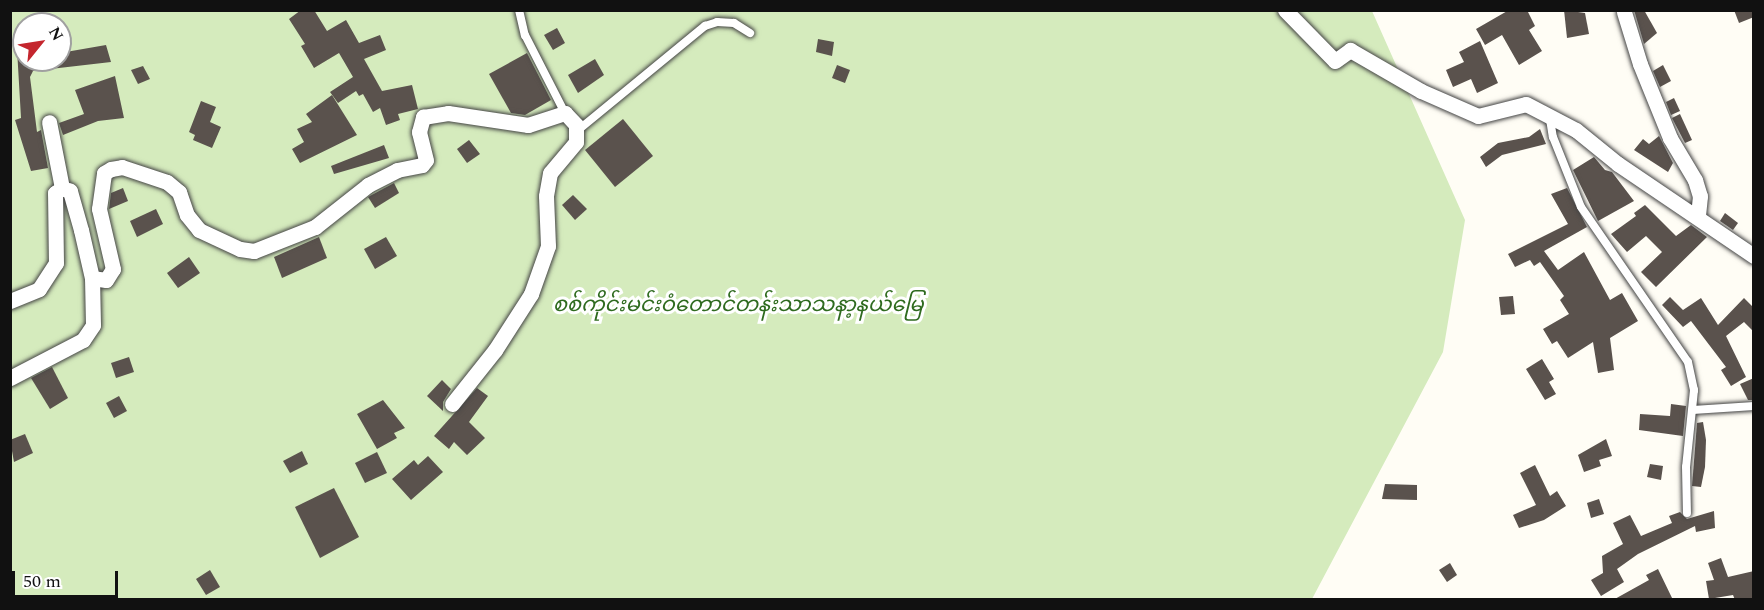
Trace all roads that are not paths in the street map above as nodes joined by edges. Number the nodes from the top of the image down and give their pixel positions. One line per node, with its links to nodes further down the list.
1 (519, 10): 5 (lane)
2 (1286, 10): 6 (street)
3 (1624, 12): 10 (street)
4 (750, 33): 8 (lane)
5 (565, 113): 8 (street); 12 (street)
6 (1550, 119): 10 (street); 17 (lane)
7 (49, 122): 9 (street)
8 (577, 131): 15 (street)
9 (62, 188): 12 (street); 13 (street)
10 (1698, 215): 11 (street)
11 (1754, 256)
12 (92, 278): 14 (street)
13 (10, 301)
14 (10, 378)
15 (452, 404)
16 (1754, 406): 17 (lane)
17 (1693, 410): 18 (lane)
18 (1688, 513)

